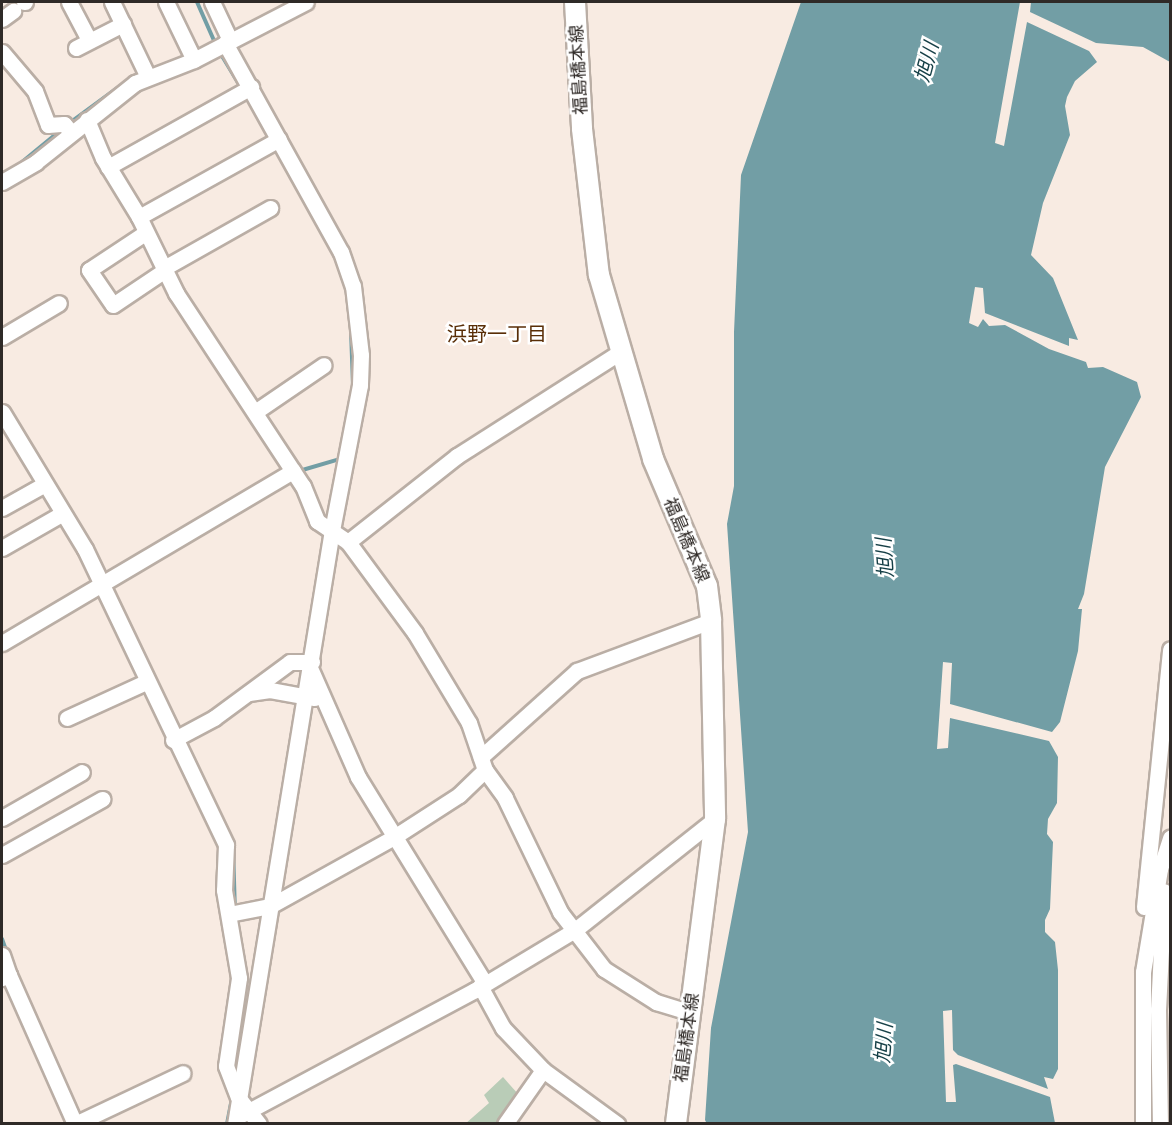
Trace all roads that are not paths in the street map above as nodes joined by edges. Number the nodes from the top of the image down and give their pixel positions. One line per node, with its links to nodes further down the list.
1 (69, 2): 7 (street)
2 (112, 2): 7 (street)
3 (166, 2): 10 (street)
4 (212, 2): 8 (street)
5 (306, 2): 8 (street)
6 (575, 2): 24 (main road, 福島橋本線)
7 (123, 24): 11 (street)
8 (223, 44): 10 (street); 12 (street)
9 (2, 52): 14 (street)
10 (192, 57): 11 (street)
11 (146, 73): 13 (street)
12 (247, 89): 15 (street); 16 (street)
13 (87, 120): 14 (street); 16 (street)
14 (68, 128): 17 (street)
15 (275, 142): 19 (street); 32 (street)
16 (108, 167): 19 (street)
17 (2, 182)
18 (270, 208): 21 (street)
19 (139, 217): 20 (street)
20 (145, 233): 21 (street); 21 (street)
21 (164, 269): 27 (street)
22 (59, 303): 23 (street)
23 (2, 337)
24 (622, 351): 33 (street); 36 (main road, 福島橋本線)
25 (324, 365): 27 (street)
26 (2, 412): 29 (street)
27 (255, 412): 28 (street)
28 (293, 471): 32 (street); 35 (street)
29 (45, 484): 30 (street); 31 (street)
30 (2, 508)
31 (63, 513): 34 (street); 35 (street)
32 (327, 527): 33 (street); 39 (street)
33 (348, 542): 46 (street)
34 (2, 548)
35 (100, 585): 37 (street); 40 (street)
36 (711, 621): 46 (street); 50 (main road, 福島橋本線)
37 (2, 643)
38 (1170, 649): 57 (street)
39 (308, 664): 41 (street); 42 (street); 43 (street)
40 (146, 682): 44 (street); 45 (street)
41 (249, 693): 42 (street); 45 (street)
42 (302, 695): 43 (street); 54 (street)
43 (322, 699): 51 (street)
44 (67, 718)
45 (177, 738): 55 (street)
46 (483, 764): 51 (street); 56 (street)
47 (82, 772): 49 (street)
48 (102, 799): 53 (street)
49 (2, 818)
50 (715, 819): 56 (street); 62 (main road, 福島橋本線)
51 (391, 839): 54 (street); 61 (street)
52 (1168, 845): 57 (street); 58 (street)
53 (2, 855)
54 (268, 906): 55 (street); 66 (street)
55 (233, 913): 66 (street)
56 (575, 930): 61 (street); 62 (street)
57 (1149, 932): 65 (street)
58 (1166, 952): 74 (street)
59 (2, 956): 60 (street)
60 (5, 977): 64 (street)
61 (482, 984): 63 (street); 67 (street)
62 (691, 1013): 71 (main road, 福島橋本線)
63 (543, 1070): 68 (street); 70 (street)
64 (183, 1073)
65 (1141, 1088): 72 (street); 73 (street)
66 (234, 1090): 67 (street)
67 (236, 1119): 69 (street)
68 (607, 1121)
69 (259, 1124)
70 (505, 1124)
71 (676, 1124)
72 (1143, 1124)
73 (1150, 1124)
74 (1160, 1124)

